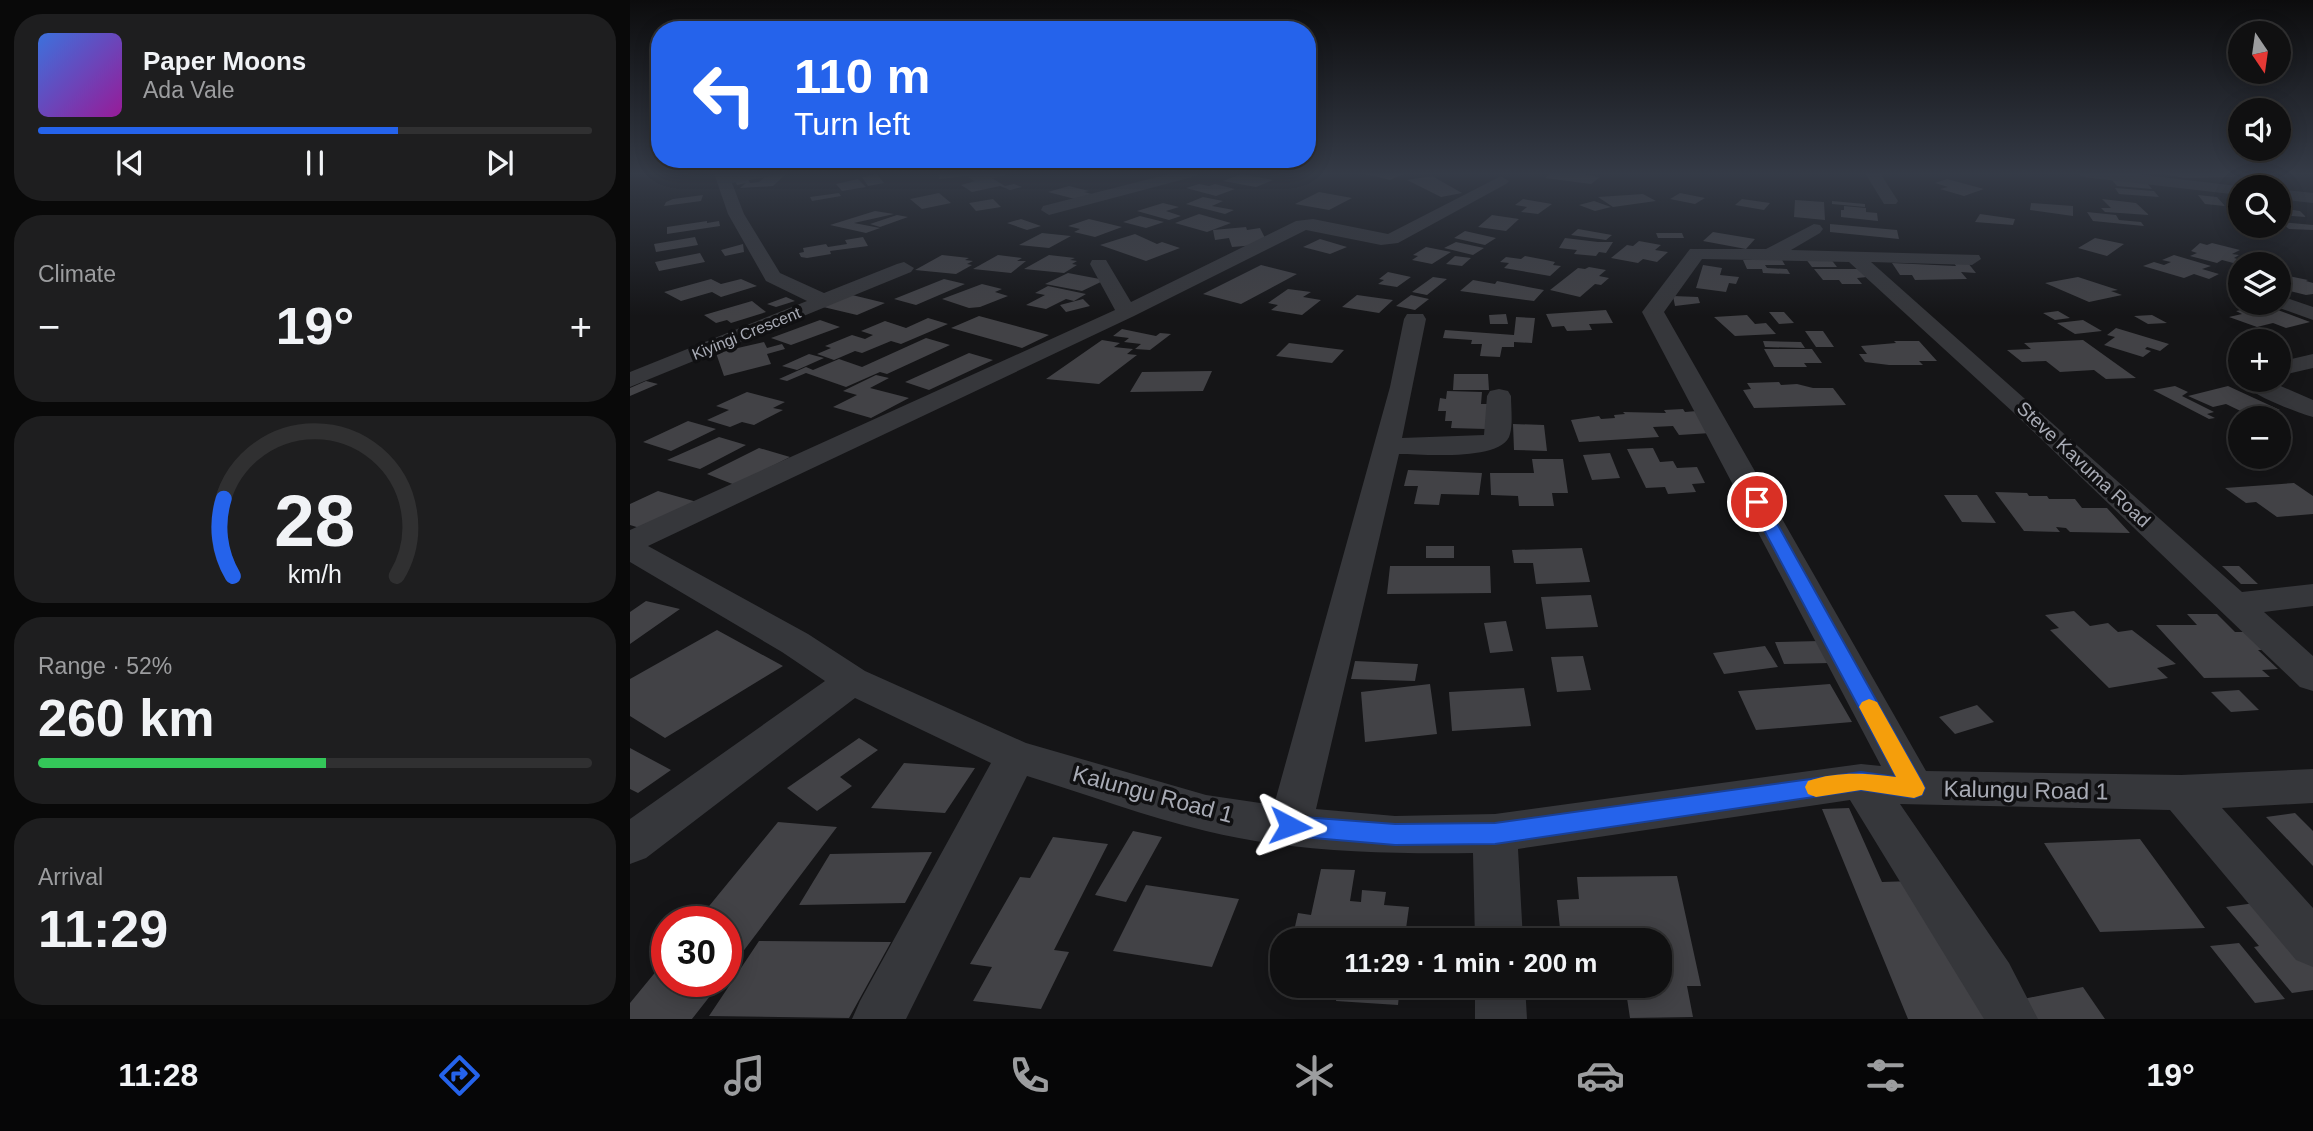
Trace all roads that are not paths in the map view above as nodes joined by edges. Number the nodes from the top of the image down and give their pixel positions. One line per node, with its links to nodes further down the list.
1 (740, 221): 9 (street, Kiyingi Crescent)
2 (1427, 221): 11 (street)
3 (1815, 229): 4 (street)
4 (1770, 254): 5 (street); 30 (street)
5 (1852, 255): 6 (street); 24 (street, Steve Kavuma Road)
6 (1972, 259)
7 (1099, 264): 11 (street)
8 (904, 268): 9 (street)
9 (819, 302): 16 (street, Kiyingi Crescent)
10 (2291, 306): 12 (street)
11 (1127, 312): 21 (street)
12 (2313, 314)
13 (1415, 319): 20 (street)
14 (2313, 361): 15 (street)
15 (2291, 366)
16 (630, 380)
17 (2272, 392): 19 (street)
18 (1499, 396): 20 (street)
19 (2313, 410)
20 (1387, 446): 32 (street)
21 (630, 542)
22 (630, 550): 26 (street, Kalungu Road 1)
23 (2313, 595): 24 (street)
24 (2235, 604): 25 (street, Steve Kavuma Road)
25 (2313, 677)
26 (852, 681): 27 (street, Kalungu Road 1); 34 (street)
27 (1016, 756): 32 (street, Kalungu Road 1); 38 (street)
28 (1861, 781): 30 (street, Kalungu Road 1); 33 (street, Kalungu Road 1); 40 (street)
29 (2313, 786): 31 (street, Kalungu Road 1)
30 (1914, 788): 31 (street, Kalungu Road 1)
31 (2181, 793): 36 (street)
32 (1290, 826): 33 (street, Kalungu Road 1)
33 (1495, 833): 35 (street)
34 (630, 844)
35 (1499, 928)
36 (2313, 943)
37 (1500, 998): 39 (street)
38 (877, 1019)
39 (1501, 1019)
40 (2012, 1019)

